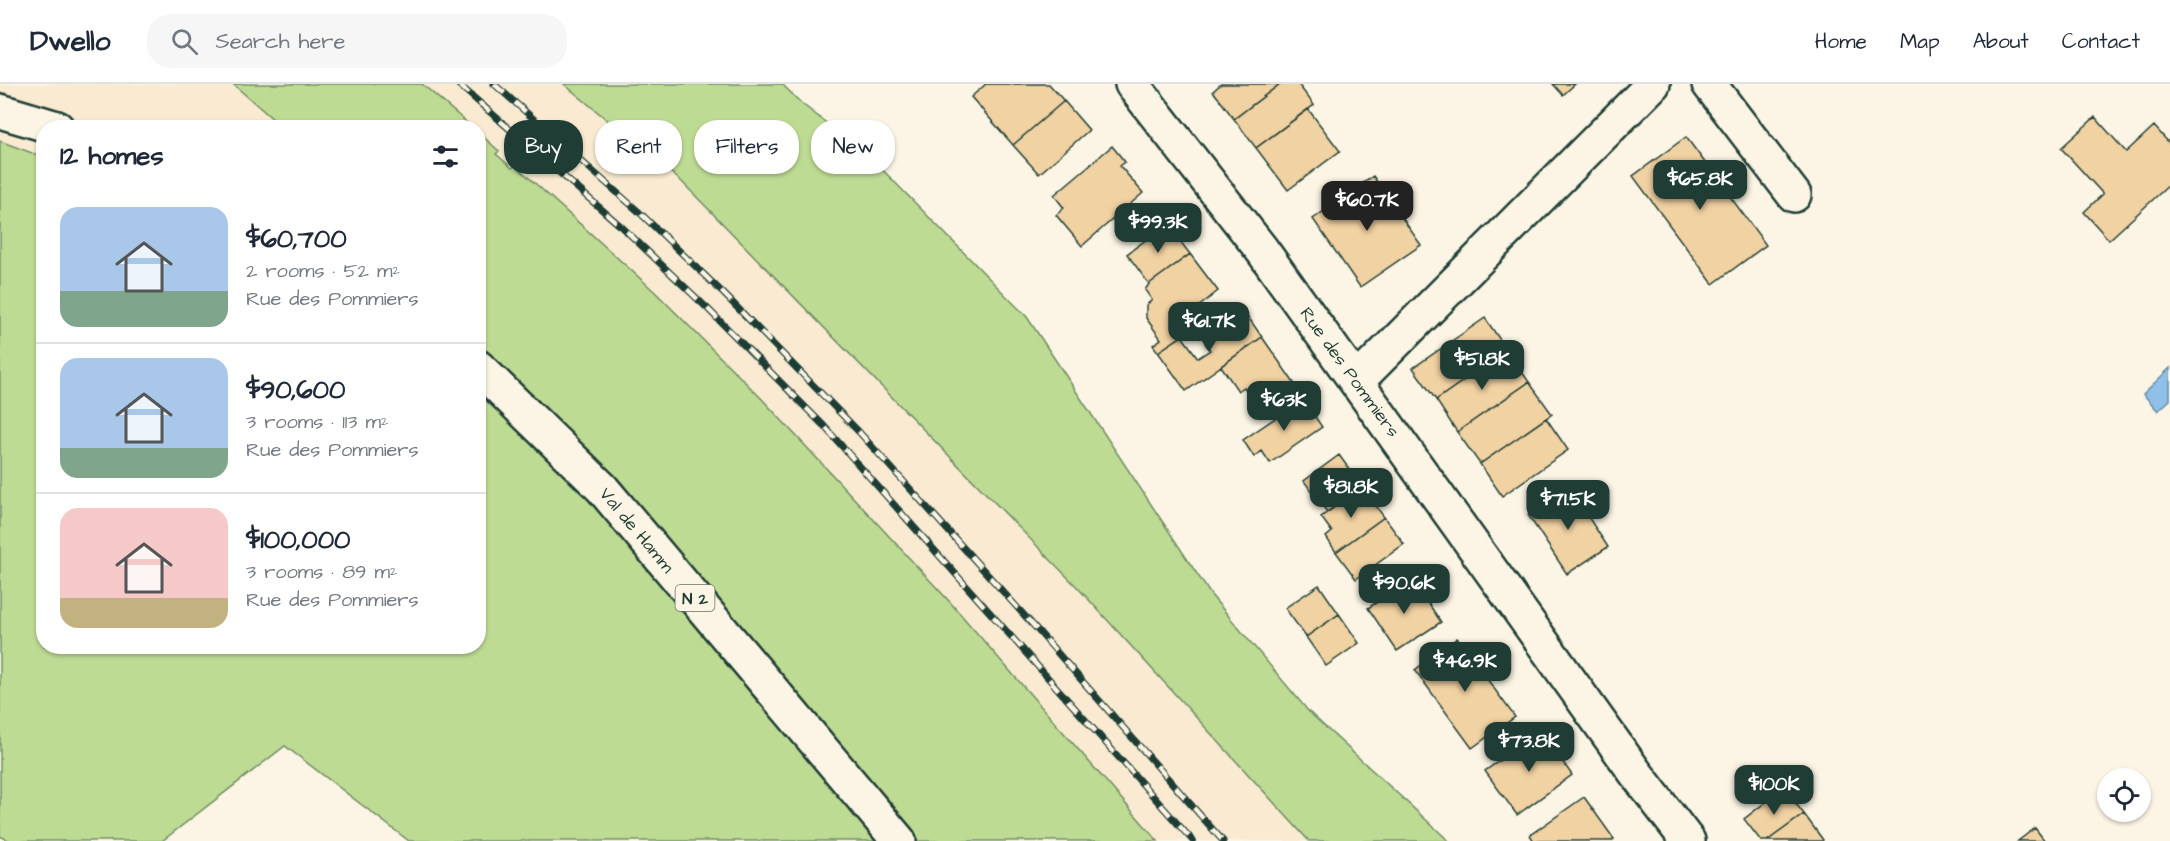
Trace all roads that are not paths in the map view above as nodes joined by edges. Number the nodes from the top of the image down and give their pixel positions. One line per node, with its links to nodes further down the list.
1 (1132, 84): 8 (street, Rue des Pommiers)
2 (1653, 84): 8 (street)
3 (1709, 84): 6 (street)
4 (0, 111): 5 (street)
5 (36, 122)
6 (1794, 195)
7 (486, 375): 9 (street, Val de Hamm / N 2)
8 (1357, 381): 10 (street, Rue des Pommiers)
9 (899, 841)
10 (1688, 841)

